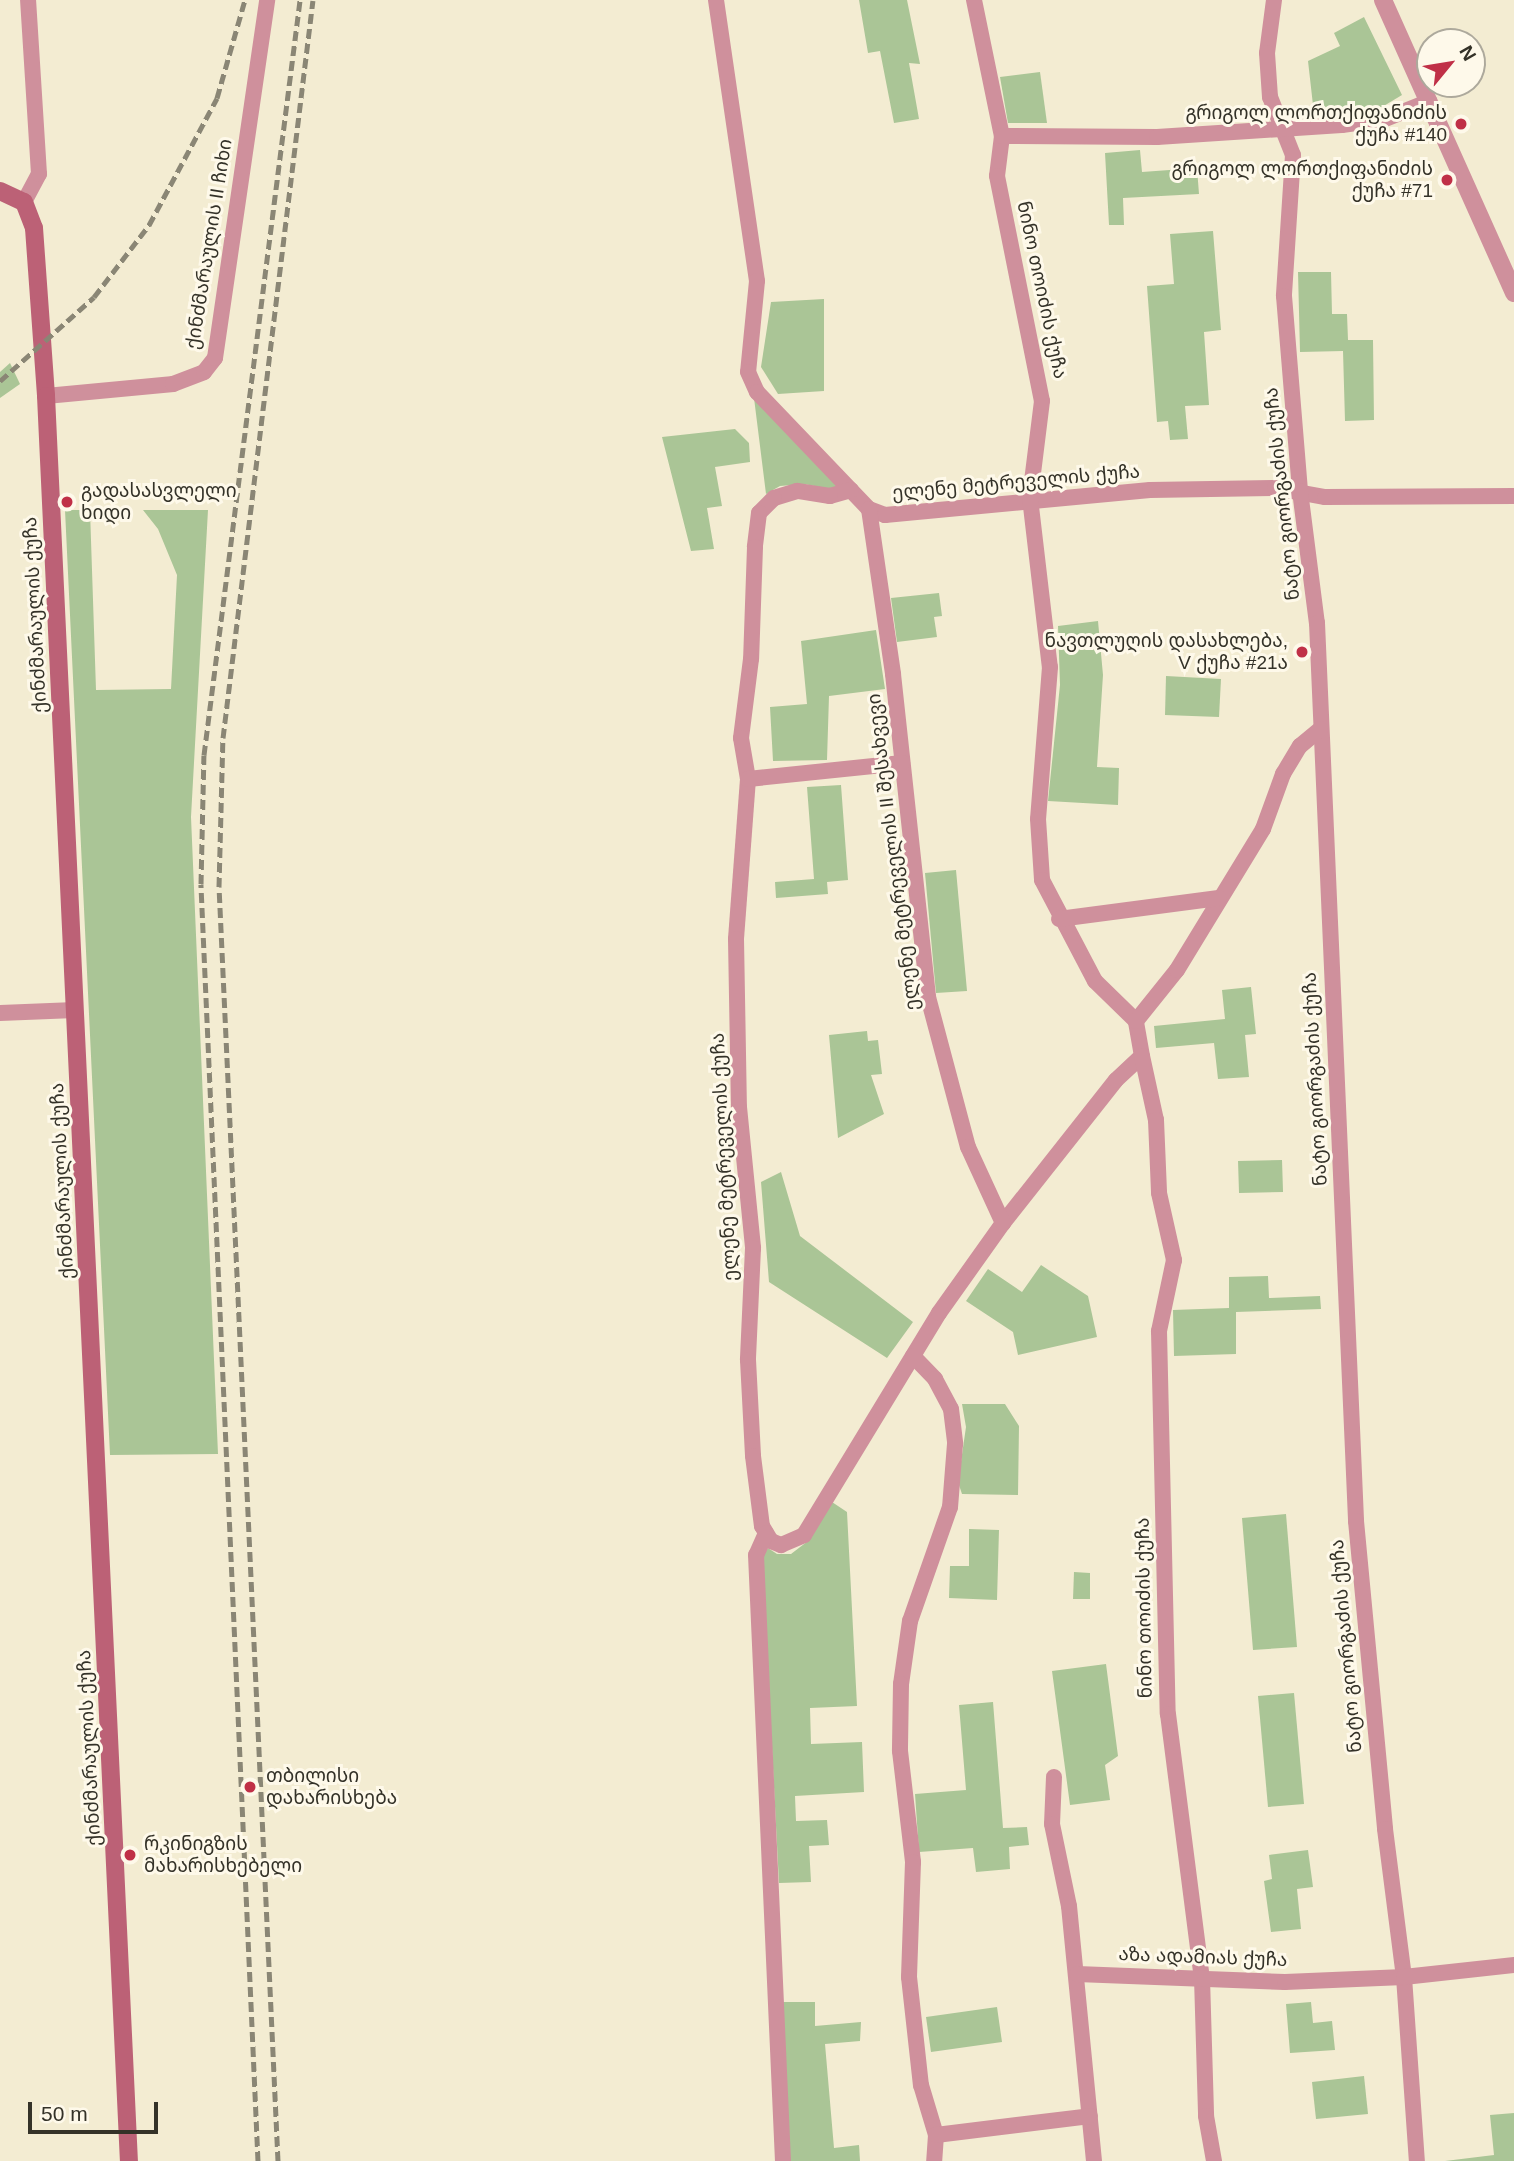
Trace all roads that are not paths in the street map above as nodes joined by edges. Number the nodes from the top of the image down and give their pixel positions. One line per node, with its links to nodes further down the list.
1 (28, 0): 11 (street)
2 (267, 0): 15 (street, ქინძმარაულის II ჩიხი)
3 (716, 0): 16 (street)
4 (974, 0): 9 (street, ნინო თოიძის ქუჩა)
5 (1274, 0): 8 (street, ნატო გიორგაძის ქუჩა)
6 (1383, 0): 7 (street)
7 (1430, 102): 8 (street); 12 (street)
8 (1285, 129): 9 (street); 17 (street, ნატო გიორგაძის ქუჩა)
9 (1002, 136): 19 (street, ნინო თოიძის ქუჩა)
10 (0, 191): 11 (main road)
11 (24, 202): 15 (main road, ქინძმარაულის ქუჩა)
12 (1506, 263): 13 (street); 14 (street)
13 (1514, 276)
14 (1514, 293)
15 (46, 396): 26 (main road, ქინძმარაულის ქუჩა)
16 (851, 490): 20 (street, ელენე მეტრეველის ქუჩა); 23 (street, ელენე მეტრეველის ქუჩა)
17 (1300, 491): 18 (street, ელენე მეტრეველის ქუჩა); 19 (street, ელენე მეტრეველის ქუჩა); 21 (street, ნატო გიორგაძის ქუჩა)
18 (1514, 496)
19 (1030, 498): 20 (street, ელენე მეტრეველის ქუჩა); 25 (street, ნინო თოიძის ქუჩა)
20 (869, 509): 22 (street, ელენე მეტრეველის II შესახვევი)
21 (1320, 729): 24 (street); 36 (street, ნატო გიორგაძის ქუჩა)
22 (902, 763): 23 (street); 30 (street, ელენე მეტრეველის II შესახვევი)
23 (748, 779): 32 (street, ელენე მეტრეველის ქუჩა)
24 (1219, 898): 25 (street); 28 (street)
25 (1059, 919): 28 (street, ნინო თოიძის ქუჩა)
26 (75, 1010): 27 (street); 40 (main road, ქინძმარაულის ქუჩა)
27 (0, 1013)
28 (1136, 1021): 29 (street, ნინო თოიძის ქუჩა)
29 (1142, 1056): 30 (street); 37 (street, ნინო თოიძის ქუჩა)
30 (1003, 1223): 31 (street)
31 (913, 1356): 32 (street); 39 (street)
32 (766, 1533): 41 (street)
33 (1054, 1777): 35 (street)
34 (1514, 1965): 36 (street, აზა ადამიას ქუჩა)
35 (1077, 1974): 37 (street, აზა ადამიას ქუჩა); 38 (street)
36 (1404, 1977): 37 (street, აზა ადამიას ქუჩა); 45 (street, ნატო გიორგაძის ქუჩა)
37 (1202, 1979): 44 (street, ნინო თოიძის ქუჩა)
38 (1090, 2116): 39 (street); 43 (street)
39 (936, 2135): 42 (street)
40 (129, 2161)
41 (783, 2161)
42 (934, 2161)
43 (1094, 2161)
44 (1214, 2161)
45 (1417, 2161)

